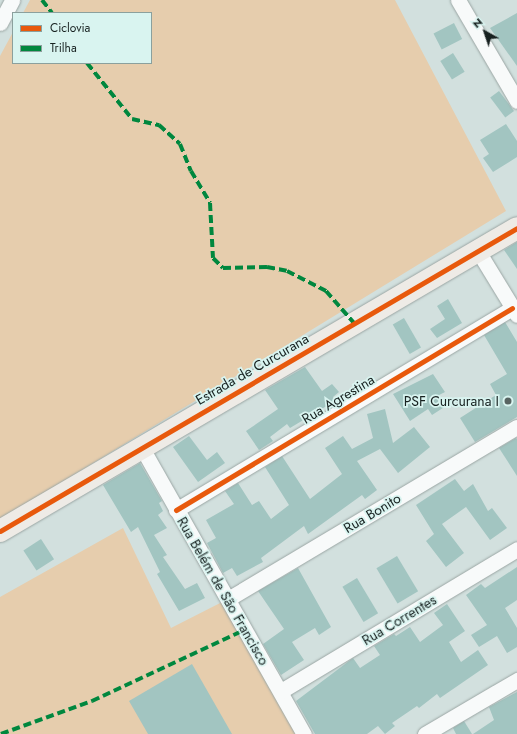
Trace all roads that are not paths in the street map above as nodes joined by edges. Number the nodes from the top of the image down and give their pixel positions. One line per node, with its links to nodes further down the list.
1 (12, 0): 3 (street)
2 (458, 0): 4 (street)
3 (0, 23)
4 (517, 101)
5 (517, 228): 6 (main road, Estrada de Curcurana)
6 (478, 251): 7 (street); 9 (main road, Estrada de Curcurana)
7 (515, 312): 10 (street, Rua Agrestina)
8 (517, 427): 13 (street, Rua Bonito)
9 (142, 448): 10 (street, Rua Belém de São Francisco); 11 (main road, Estrada de Curcurana)
10 (176, 510): 13 (street, Rua Belém de São Francisco)
11 (0, 531)
12 (517, 549): 15 (street, Rua Correntes)
13 (228, 600): 15 (street, Rua Belém de São Francisco)
14 (517, 680): 17 (street)
15 (281, 691): 16 (street, Rua Belém de São Francisco)
16 (304, 734)
17 (425, 734)

